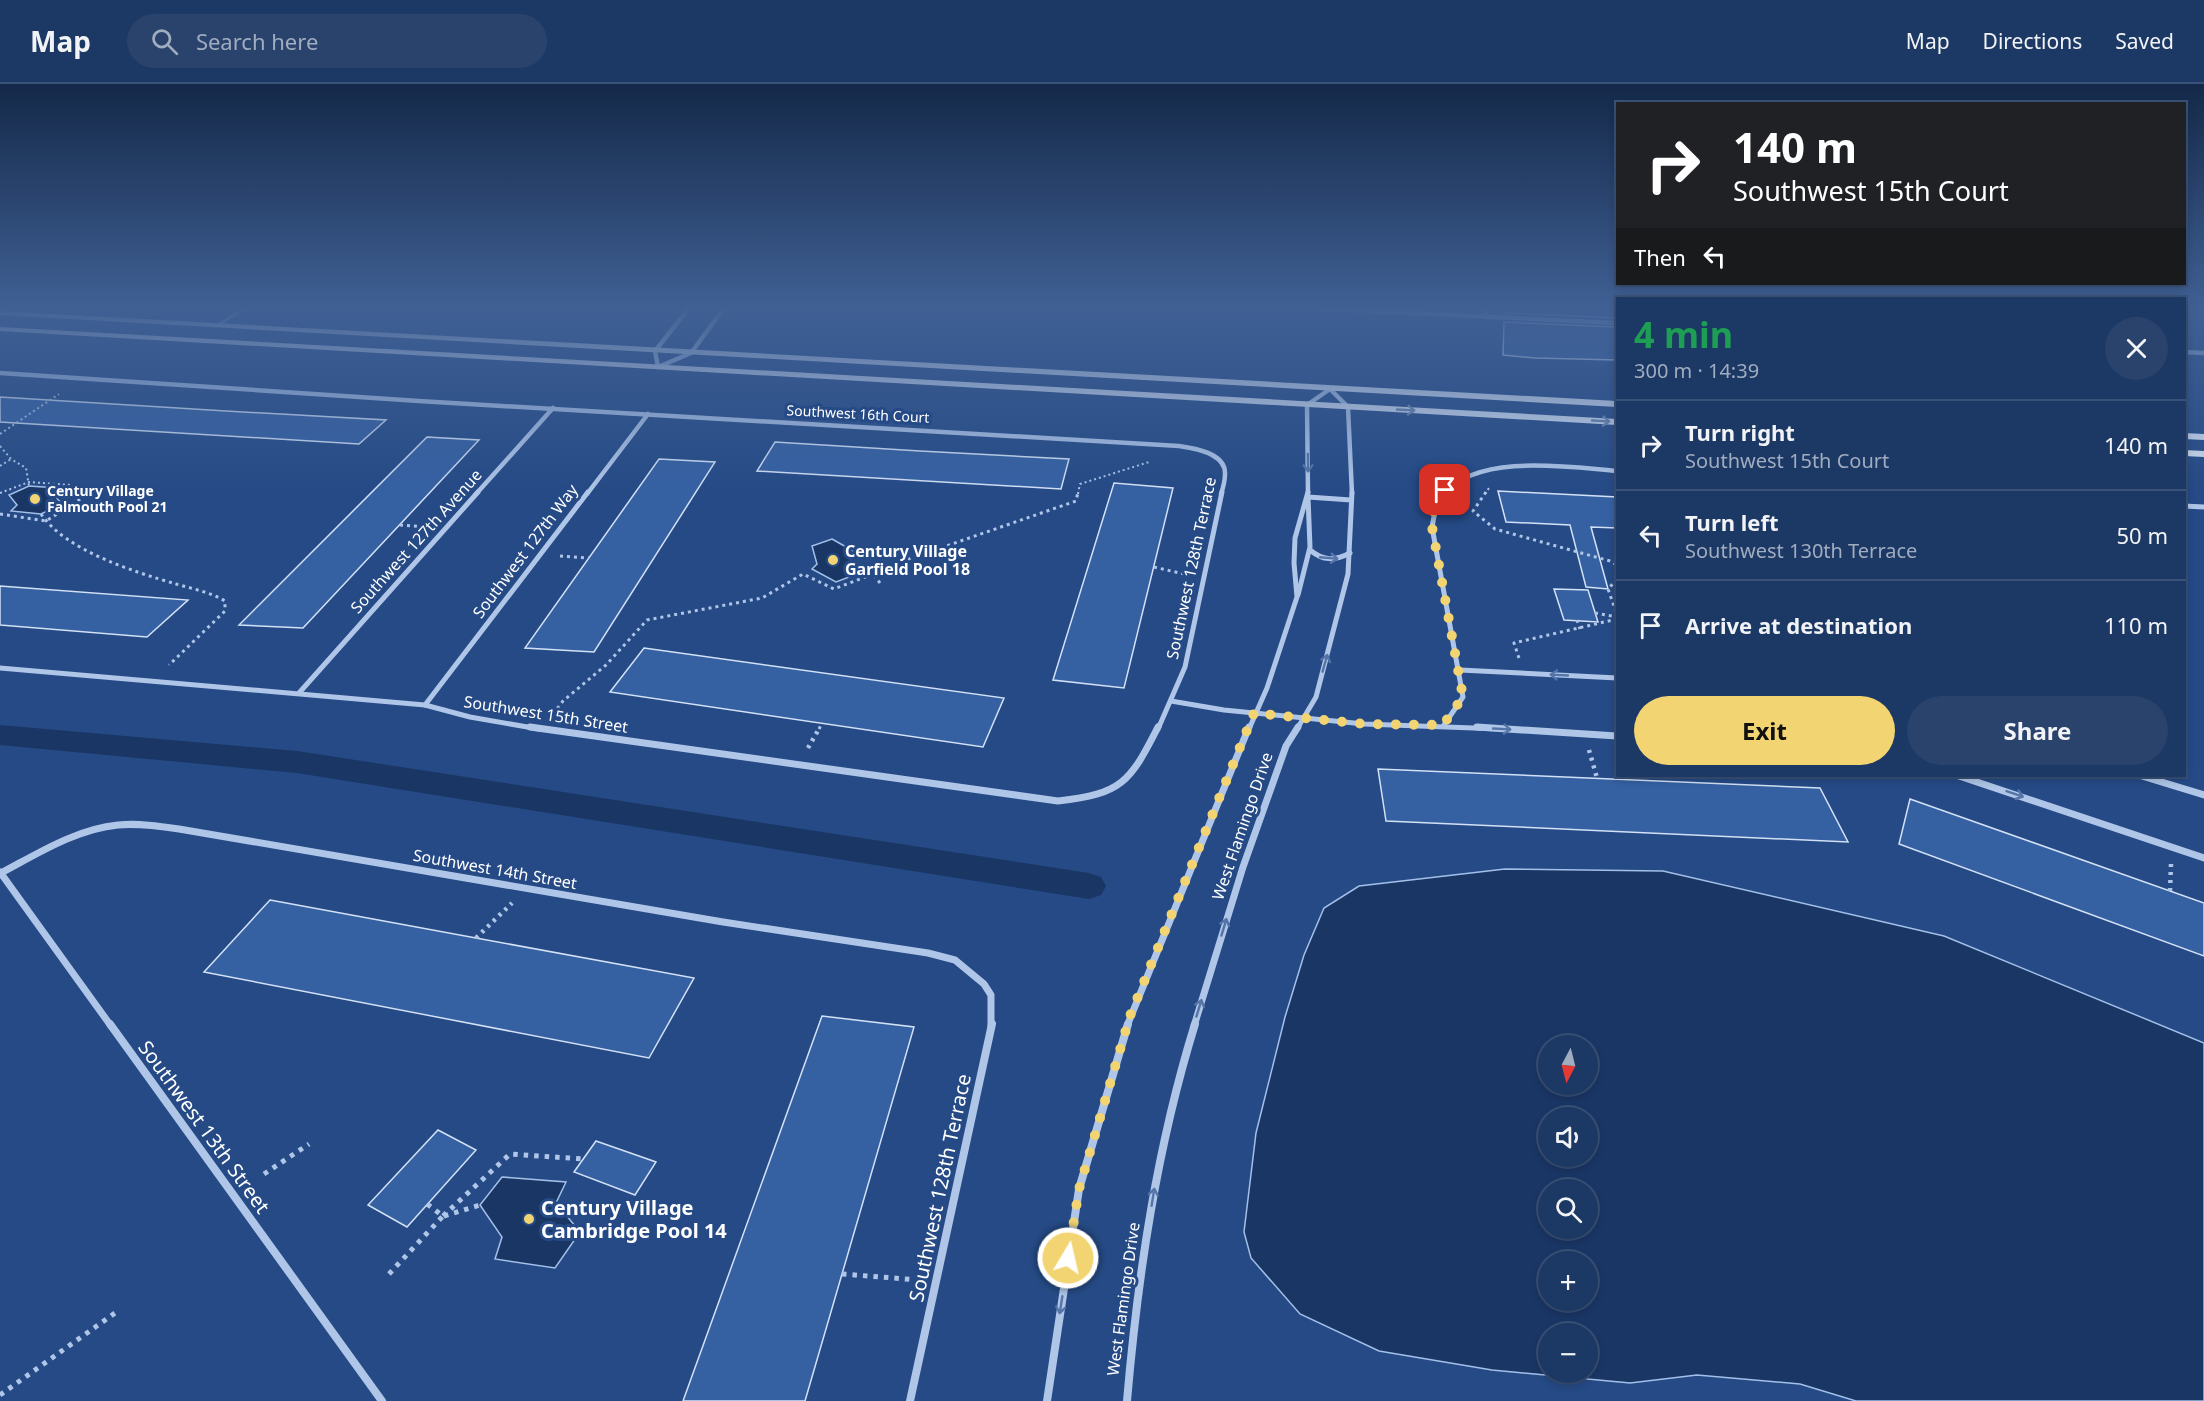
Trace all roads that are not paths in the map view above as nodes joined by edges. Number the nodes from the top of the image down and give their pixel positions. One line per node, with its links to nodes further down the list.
1 (700, 369): 6 (main road)
2 (983, 369): 4 (main road)
3 (0, 373): 8 (street, Southwest 16th Court)
4 (1330, 389): 5 (main road); 6 (street); 7 (street)
5 (1616, 404)
6 (1307, 405): 7 (main road); 17 (street, West Flamingo Drive, one-way to 17)
7 (1348, 407): 10 (main road, one-way to 10); 18 (street, West Flamingo Drive)
8 (553, 408): 9 (street, Southwest 16th Court); 27 (street, Southwest 127th Avenue)
9 (648, 414): 14 (street, Southwest 16th Court); 29 (street, Southwest 127th Way)
10 (1616, 422)
11 (2186, 436): 12 (main road)
12 (2204, 437)
13 (2186, 453): 15 (main road)
14 (1210, 454): 28 (street, Southwest 128th Terrace)
15 (2204, 454)
16 (1616, 471): 25 (street)
17 (1308, 497): 18 (street); 21 (street, West Flamingo Drive); 23 (street, West Flamingo Drive)
18 (1352, 500): 22 (street, West Flamingo Drive)
19 (2186, 506): 20 (street)
20 (2204, 507)
21 (1310, 550): 22 (street, one-way to 22); 23 (street, West Flamingo Drive)
22 (1350, 553): 31 (street, West Flamingo Drive, one-way to 22)
23 (1297, 597): 30 (street, West Flamingo Drive)
24 (0, 668): 27 (street, Southwest 15th Street)
25 (1460, 670): 26 (street, one-way to 25); 32 (street)
26 (1616, 678)
27 (299, 693): 29 (street, Southwest 15th Street)
28 (1171, 701): 30 (street); 37 (street, Southwest 128th Terrace)
29 (425, 705): 37 (street, Southwest 15th Street)
30 (1254, 713): 31 (street); 43 (street, West Flamingo Drive, one-way to 43)
31 (1305, 718): 32 (street); 44 (street, West Flamingo Drive, one-way to 31)
32 (1443, 725): 33 (street, one-way to 33)
33 (1616, 736)
34 (1962, 777): 38 (street, one-way to 38)
35 (2145, 777): 36 (street)
36 (2204, 795)
37 (1086, 798)
38 (2204, 858)
39 (1, 872): 40 (street, Southwest 14th Street); 41 (street, Southwest 13th Street)
40 (984, 984): 42 (street, Southwest 128th Terrace)
41 (382, 1401)
42 (910, 1401)
43 (1047, 1401)
44 (1127, 1401)

